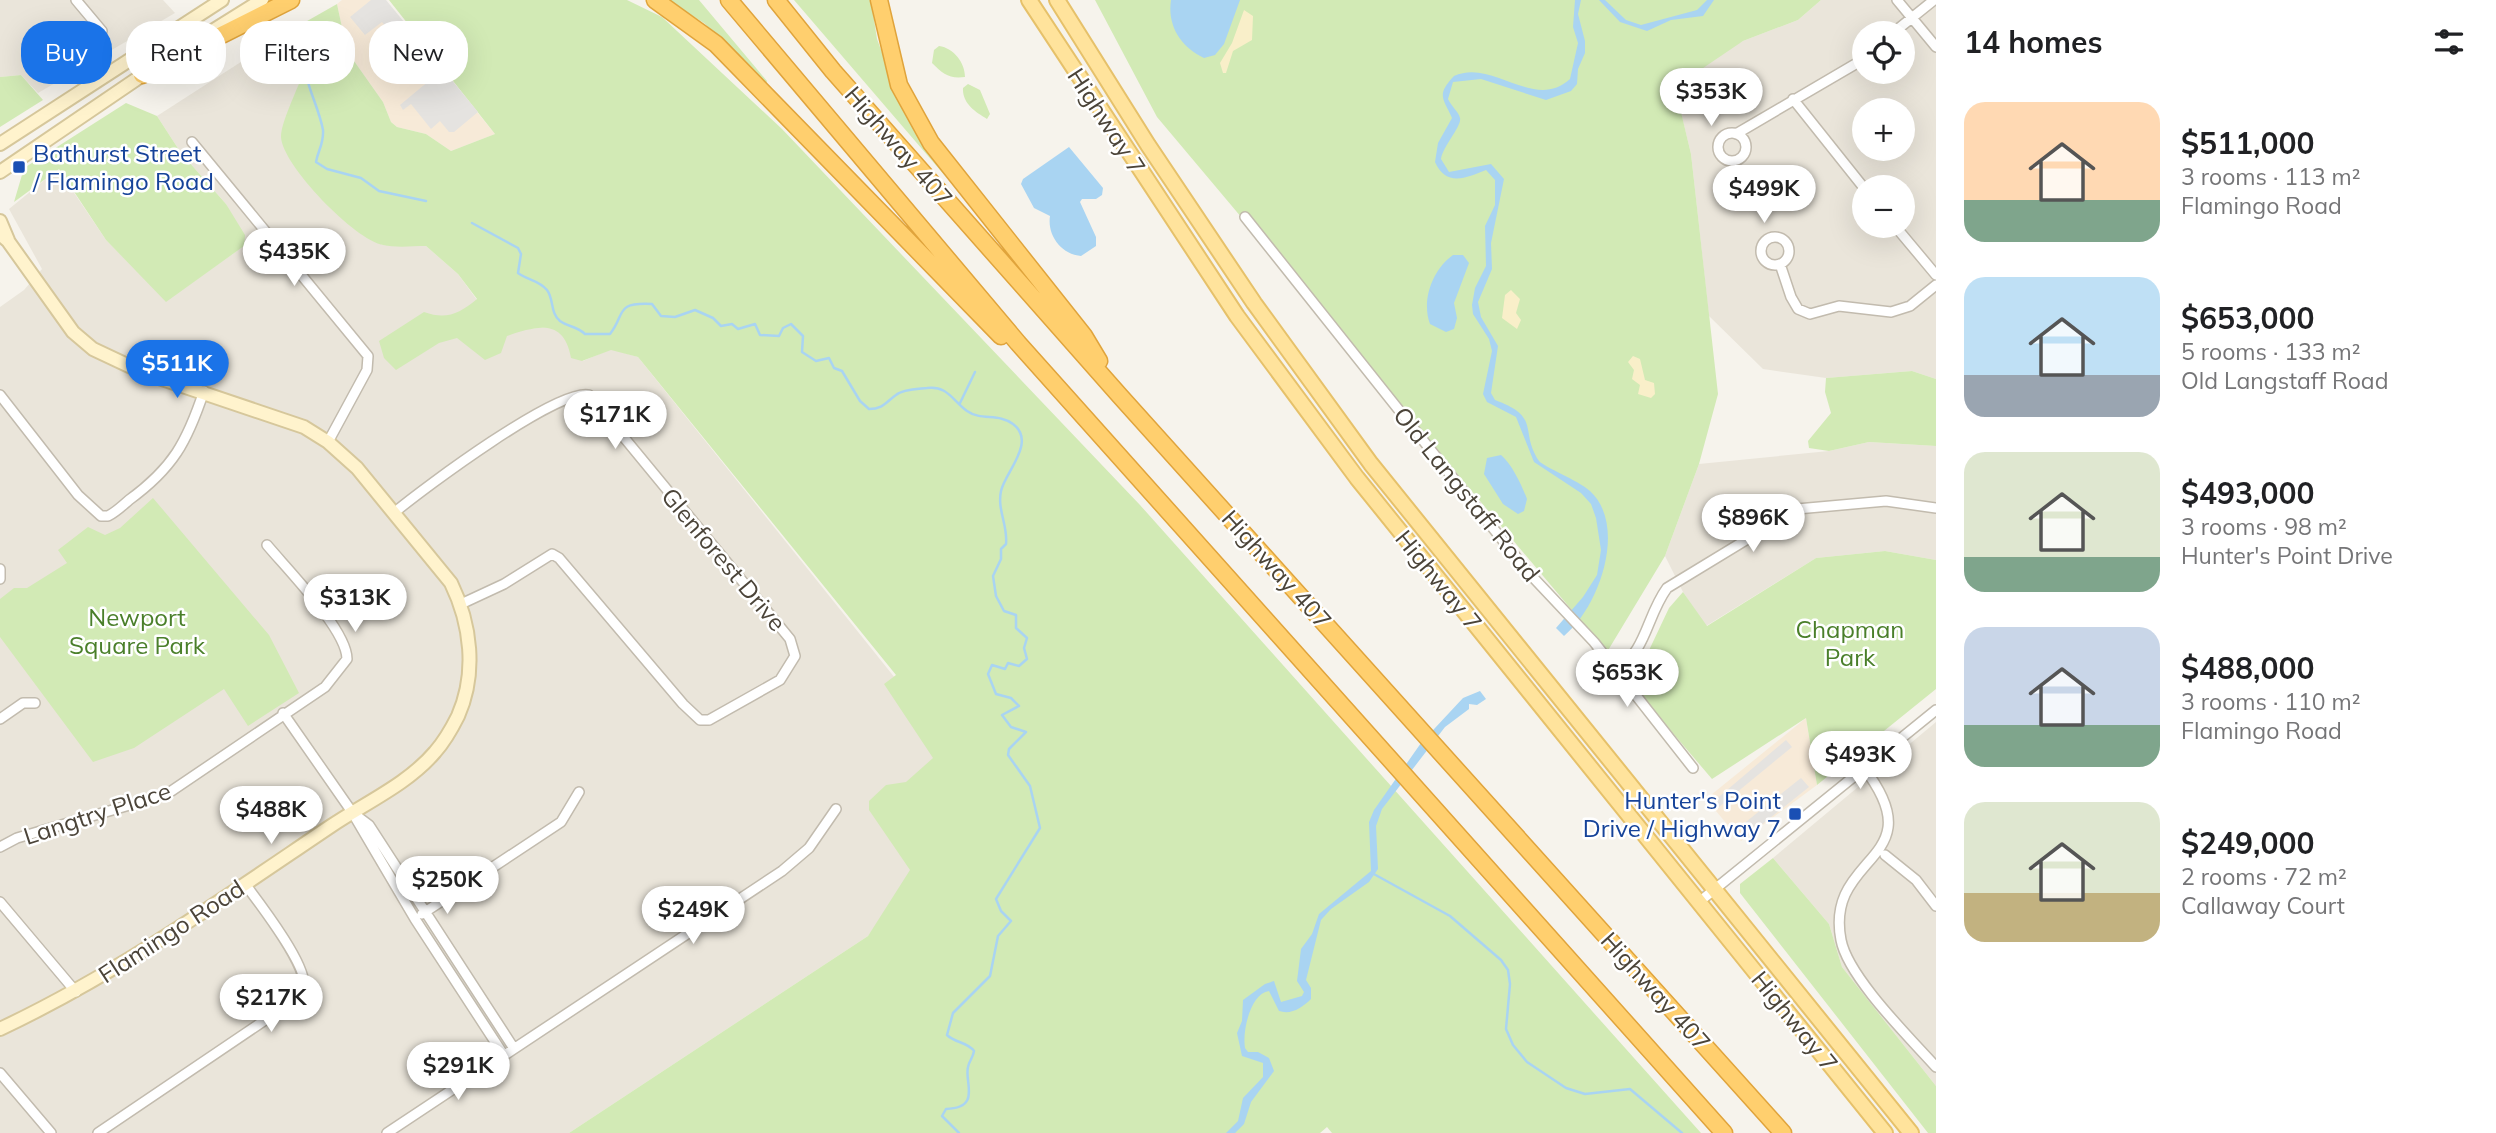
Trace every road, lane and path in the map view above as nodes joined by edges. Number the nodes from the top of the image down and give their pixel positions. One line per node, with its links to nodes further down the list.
1 (76, 0): 14 (street)
2 (222, 0): 24 (street)
3 (262, 0): 16 (street)
4 (291, 0): 17 (highway)
5 (655, 0): 35 (highway)
6 (729, 0): 35 (highway, Highway 407)
7 (776, 0): 37 (highway, Highway 407)
8 (879, 0): 37 (highway)
9 (1029, 0): 60 (main road, Highway 7)
10 (1057, 0): 58 (main road, Highway 7)
11 (1898, 0): 13 (street)
12 (1934, 0): 13 (street)
13 (1912, 18): 15 (street); 18 (street)
14 (94, 21)
15 (1908, 21)
16 (226, 22)
17 (226, 33)
18 (1936, 47)
19 (1852, 66): 21 (street)
20 (129, 84): 25 (street)
21 (1793, 99): 22 (street); 26 (street)
22 (1737, 134)
23 (192, 142): 38 (street)
24 (0, 144)
25 (0, 172)
26 (1854, 175)
27 (1245, 217): 45 (street, Old Langstaff Road)
28 (0, 221): 29 (street, Flamingo Road)
29 (4, 237): 34 (street, Flamingo Road)
30 (1905, 238): 32 (street)
31 (1780, 264): 33 (street)
32 (1936, 275)
33 (1936, 285)
34 (204, 391): 36 (street); 38 (street, Flamingo Road)
35 (1063, 393): 73 (highway, Highway 407)
36 (0, 395)
37 (1120, 396): 74 (highway, Highway 407)
38 (328, 442): 40 (street, Flamingo Road)
39 (1936, 508): 45 (street)
40 (395, 512): 44 (street, Flamingo Road); 44 (street, Glenforest Drive)
41 (267, 545): 48 (street, Langtry Place)
42 (0, 569): 43 (street)
43 (0, 579)
44 (461, 604): 54 (street, Flamingo Road)
45 (1616, 670): 50 (street, Old Langstaff Road)
46 (35, 703): 49 (street)
47 (1936, 710): 51 (street)
48 (283, 713): 54 (street); 55 (street, Langtry Place)
49 (0, 719)
50 (1693, 768)
51 (1864, 768): 56 (street); 58 (street)
52 (579, 792): 62 (street)
53 (836, 809): 66 (street)
54 (352, 812): 57 (street, Flamingo Road); 62 (street); 63 (street)
55 (0, 847)
56 (1885, 855): 61 (street); 68 (street)
57 (245, 884): 64 (street, Flamingo Road); 71 (street)
58 (1716, 889): 60 (street); 76 (main road, Highway 7)
59 (0, 902): 64 (street)
60 (1699, 902): 75 (main road, Highway 7)
61 (1936, 906)
62 (426, 912): 63 (street); 66 (street)
63 (415, 919): 67 (street)
64 (76, 992): 65 (street, Flamingo Road)
65 (0, 1029)
66 (513, 1047): 67 (street)
67 (503, 1054): 72 (street)
68 (1936, 1067)
69 (0, 1073): 70 (street)
70 (51, 1133)
71 (99, 1133)
72 (387, 1133)
73 (1724, 1133)
74 (1783, 1133)
75 (1885, 1133)
76 (1911, 1133)

